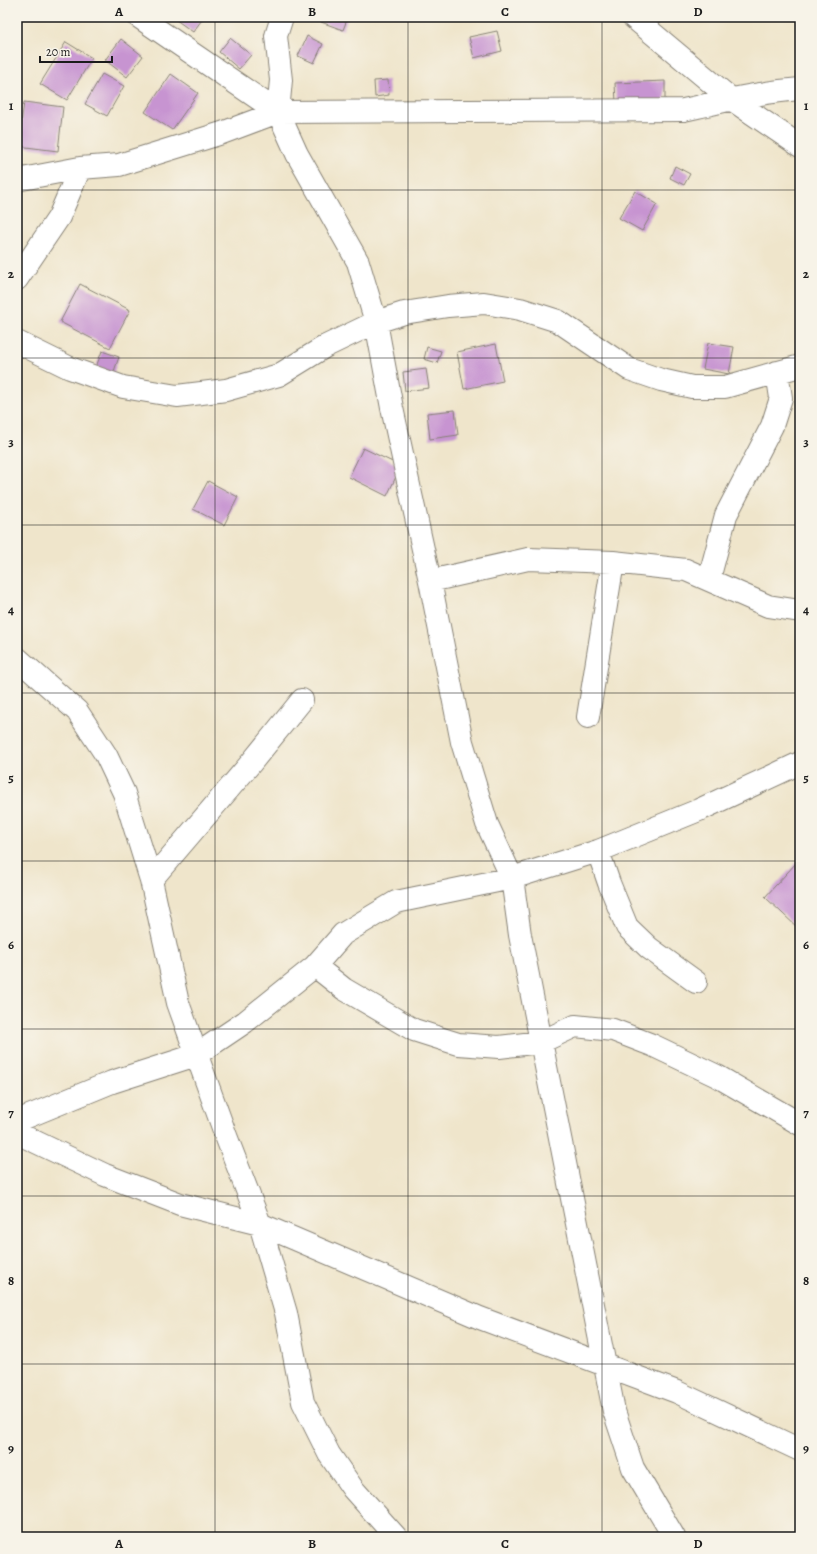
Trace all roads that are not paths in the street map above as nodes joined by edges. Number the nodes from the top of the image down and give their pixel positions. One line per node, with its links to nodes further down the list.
1 (139, 17): 7 (street)
2 (264, 17): 4 (street)
3 (633, 17): 6 (street)
4 (279, 26): 7 (street)
5 (800, 89): 6 (street)
6 (731, 99): 7 (street); 8 (street)
7 (278, 112): 9 (street); 12 (street)
8 (800, 146)
9 (80, 168): 10 (street); 11 (street)
10 (17, 180)
11 (17, 279)
12 (376, 322): 13 (street); 15 (street); 18 (street)
13 (17, 342)
14 (800, 366): 15 (street)
15 (777, 372): 17 (street)
16 (613, 562): 17 (street); 18 (street); 22 (street)
17 (709, 579): 19 (street)
18 (430, 581): 25 (street)
19 (800, 611)
20 (17, 658): 26 (street)
21 (302, 700): 26 (street)
22 (588, 717)
23 (800, 763): 24 (street)
24 (598, 852): 25 (street); 28 (street)
25 (512, 878): 27 (street); 29 (street)
26 (150, 880): 30 (street)
27 (315, 966): 29 (street); 30 (street)
28 (696, 982)
29 (541, 1042): 32 (street); 35 (street)
30 (196, 1055): 31 (street); 34 (street)
31 (17, 1121)
32 (800, 1124)
33 (17, 1132): 34 (street)
34 (260, 1224): 35 (street); 37 (street)
35 (604, 1363): 36 (street); 38 (street)
36 (800, 1450)
37 (396, 1537)
38 (674, 1537)

